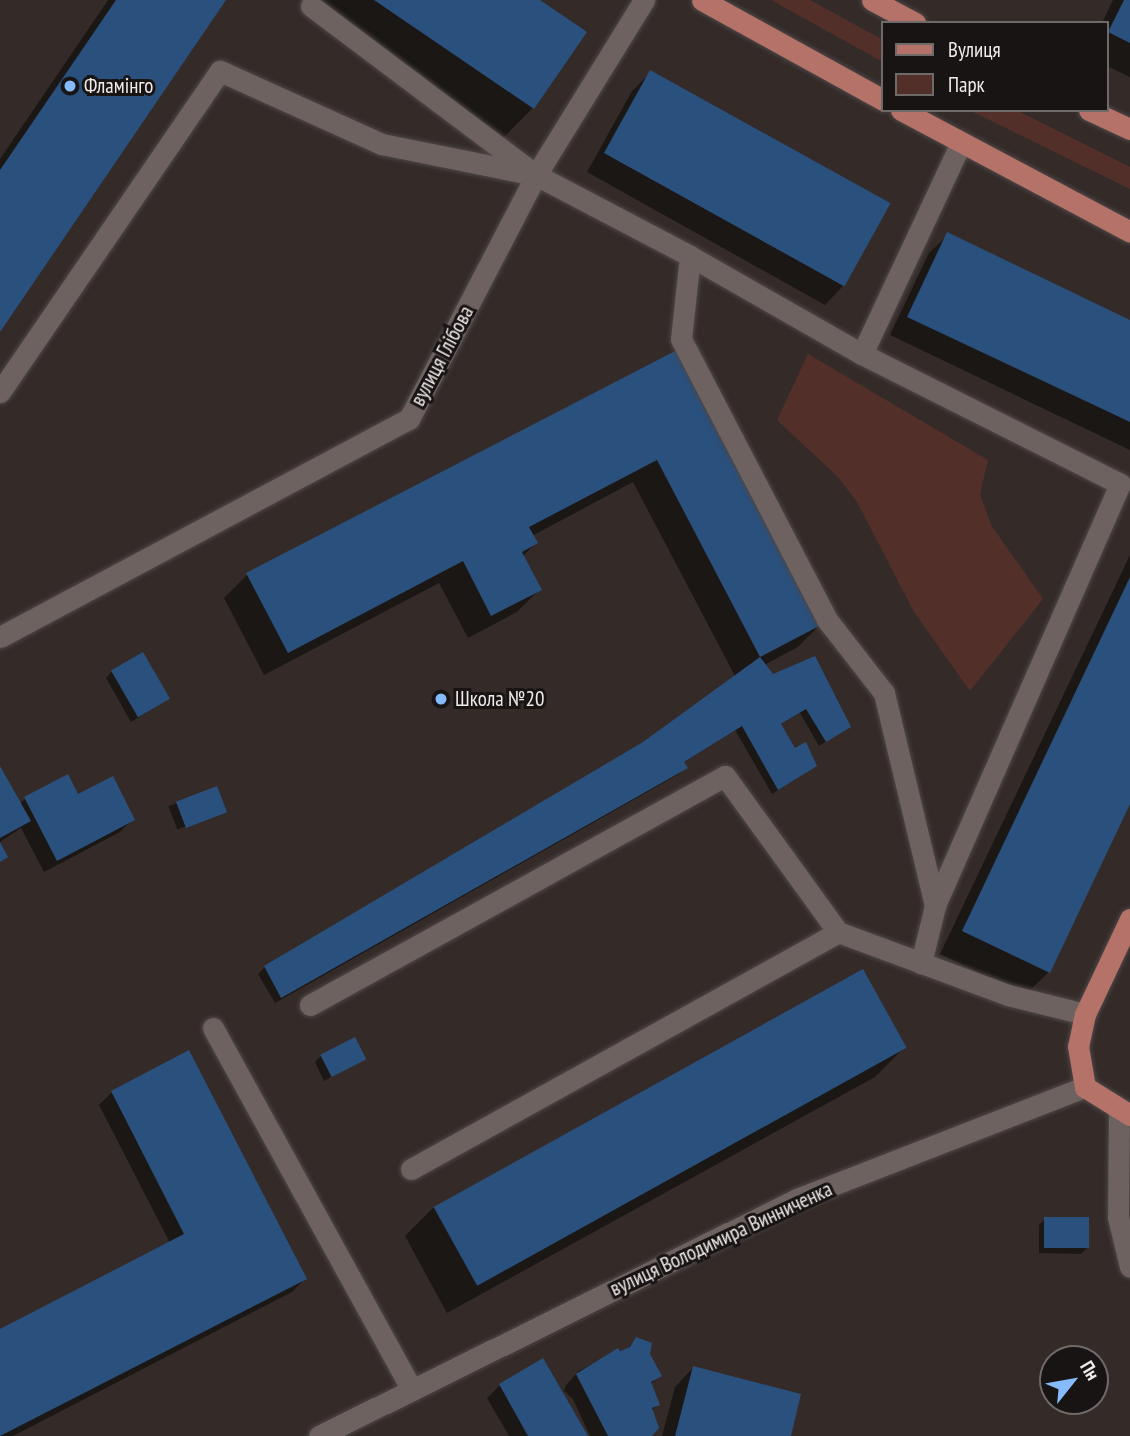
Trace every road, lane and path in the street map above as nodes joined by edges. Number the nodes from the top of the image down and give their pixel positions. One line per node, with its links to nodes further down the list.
1 (644, 0): 11 (street, вулиця Глібова)
2 (702, 0): 6 (main road)
3 (872, 0): 5 (main road)
4 (311, 6): 11 (street)
5 (911, 21)
6 (881, 99)
7 (905, 112): 10 (main road)
8 (1093, 112): 9 (main road)
9 (1130, 129)
10 (961, 143): 12 (main road); 14 (street)
11 (536, 176): 13 (street); 15 (street); 16 (street, вулиця Глібова)
12 (1130, 232)
13 (690, 256): 14 (street); 17 (street)
14 (862, 354): 17 (street)
15 (0, 392)
16 (0, 637)
17 (935, 906): 20 (street)
18 (1130, 919): 22 (main road)
19 (838, 932): 20 (street); 21 (street); 26 (street)
20 (921, 963): 22 (street)
21 (310, 1005)
22 (1085, 1014): 24 (main road)
23 (213, 1028): 28 (street)
24 (1085, 1087): 25 (main road); 28 (street, вулиця Володимира Винниченка)
25 (1124, 1113): 27 (street)
26 (411, 1168)
27 (1130, 1267)
28 (412, 1390): 29 (street, вулиця Володимира Винниченка)
29 (319, 1436)

